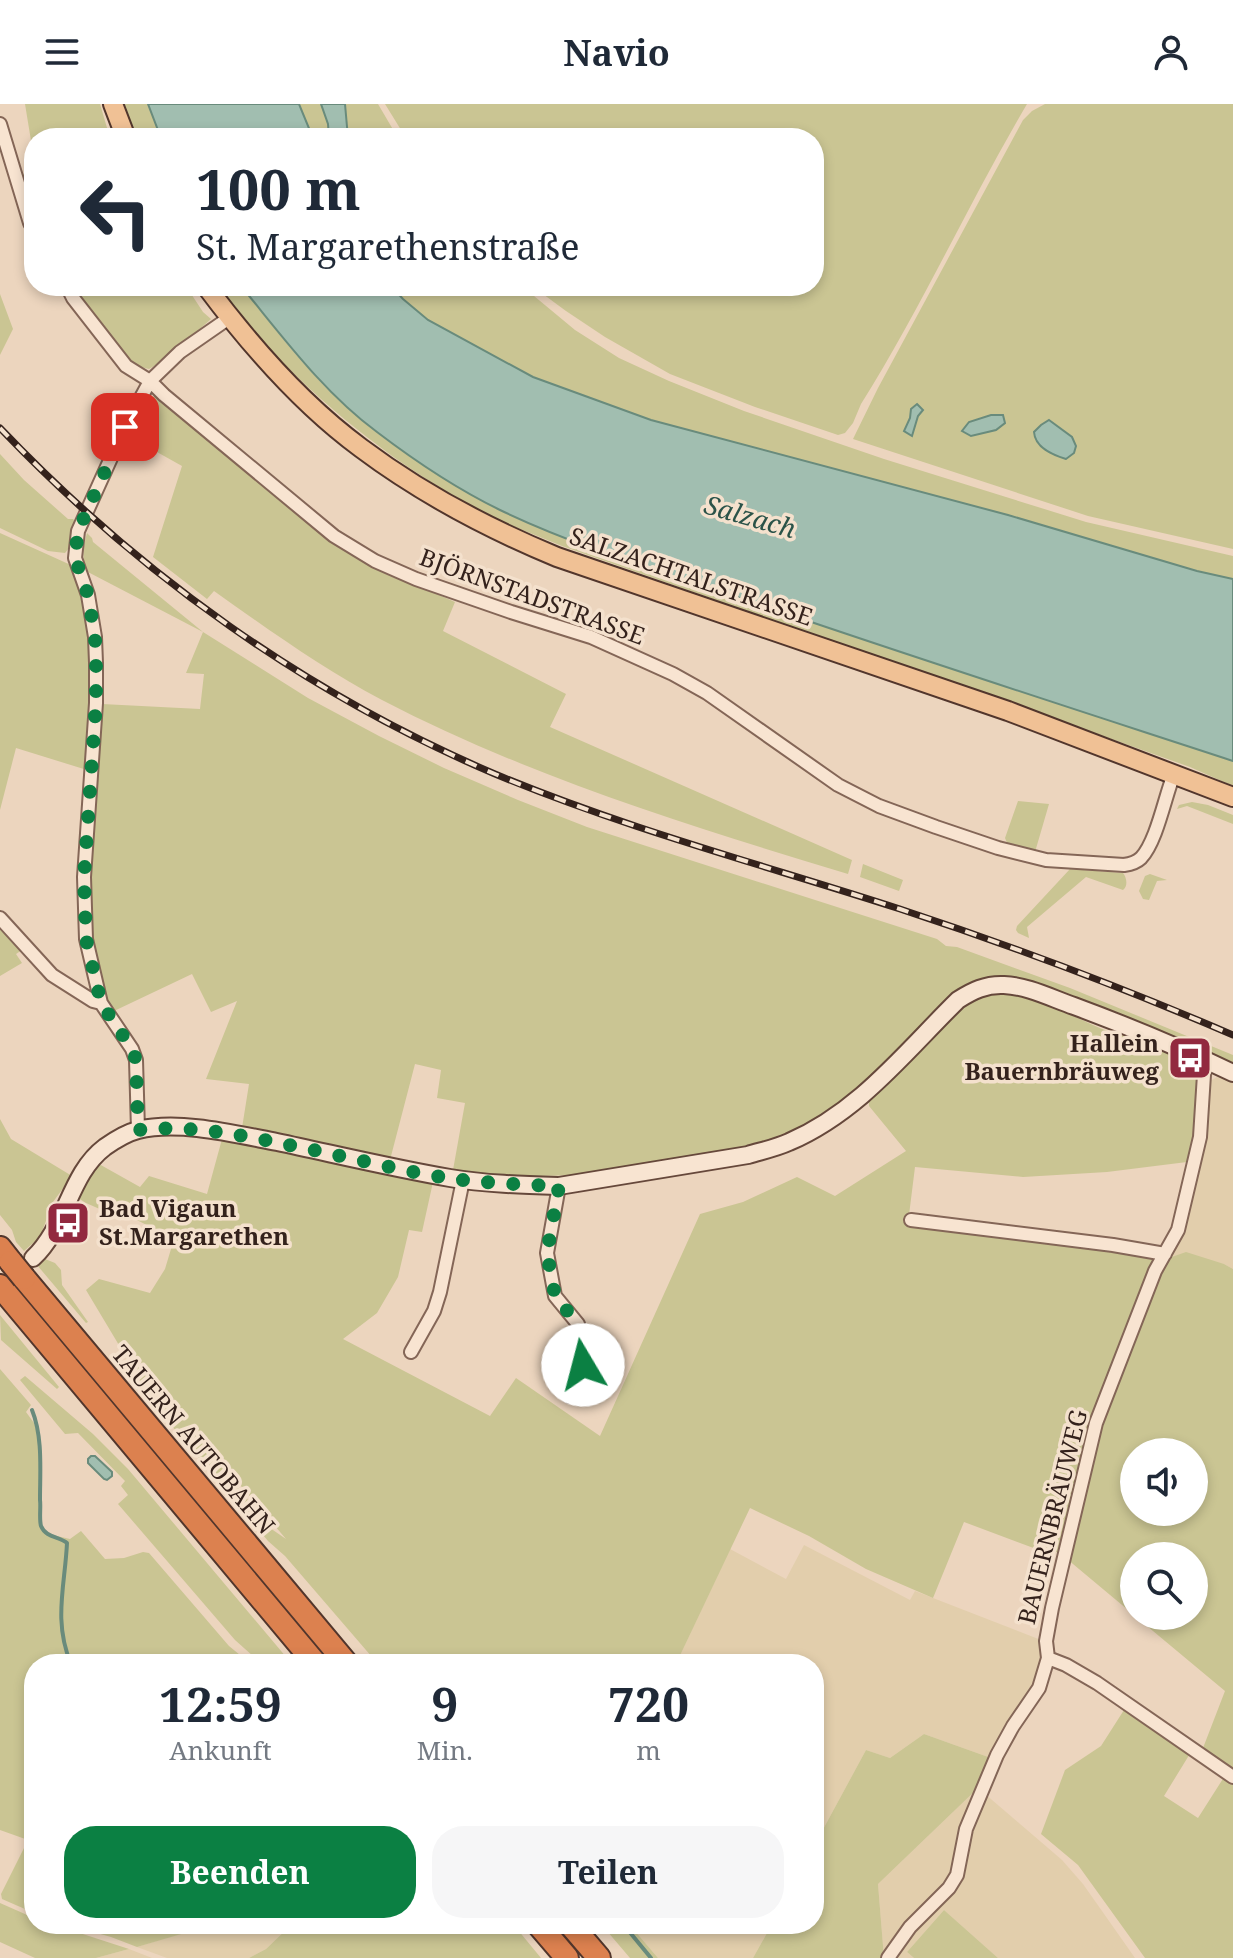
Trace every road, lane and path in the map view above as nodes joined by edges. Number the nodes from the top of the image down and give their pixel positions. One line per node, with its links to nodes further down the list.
1 (113, 104): 3 (main road)
2 (0, 124): 4 (street)
3 (122, 128)
4 (24, 203)
5 (72, 296): 8 (street, BJÖRNSTADSTRASSE)
6 (213, 296): 7 (main road, SALZACHTALSTRASSE)
7 (229, 318): 8 (street); 9 (main road, SALZACHTALSTRASSE)
8 (150, 381): 9 (street, BJÖRNSTADSTRASSE); 12 (street)
9 (1174, 774): 10 (main road, SALZACHTALSTRASSE)
10 (1233, 797)
11 (0, 918): 12 (street)
12 (101, 1003): 15 (street)
13 (1205, 1059): 14 (street); 17 (street); 19 (street, BAUERNBRÄUWEG)
14 (1233, 1073)
15 (138, 1130): 16 (street); 20 (street)
16 (463, 1180): 17 (street); 22 (street)
17 (559, 1186): 23 (street)
18 (911, 1220): 19 (street)
19 (1165, 1254): 26 (street, BAUERNBRÄUWEG)
20 (17, 1261): 25 (highway, TAUERN AUTOBAHN)
21 (3, 1289): 24 (highway, TAUERN AUTOBAHN)
22 (411, 1352)
23 (569, 1396)
24 (308, 1654)
25 (339, 1654)
26 (1048, 1658): 27 (street); 34 (street, BAUERNBRÄUWEG)
27 (1233, 1777)
28 (535, 1934): 31 (highway)
29 (547, 1934): 32 (highway)
30 (579, 1934): 33 (highway)
31 (552, 1958)
32 (567, 1958)
33 (599, 1958)
34 (888, 1958)

